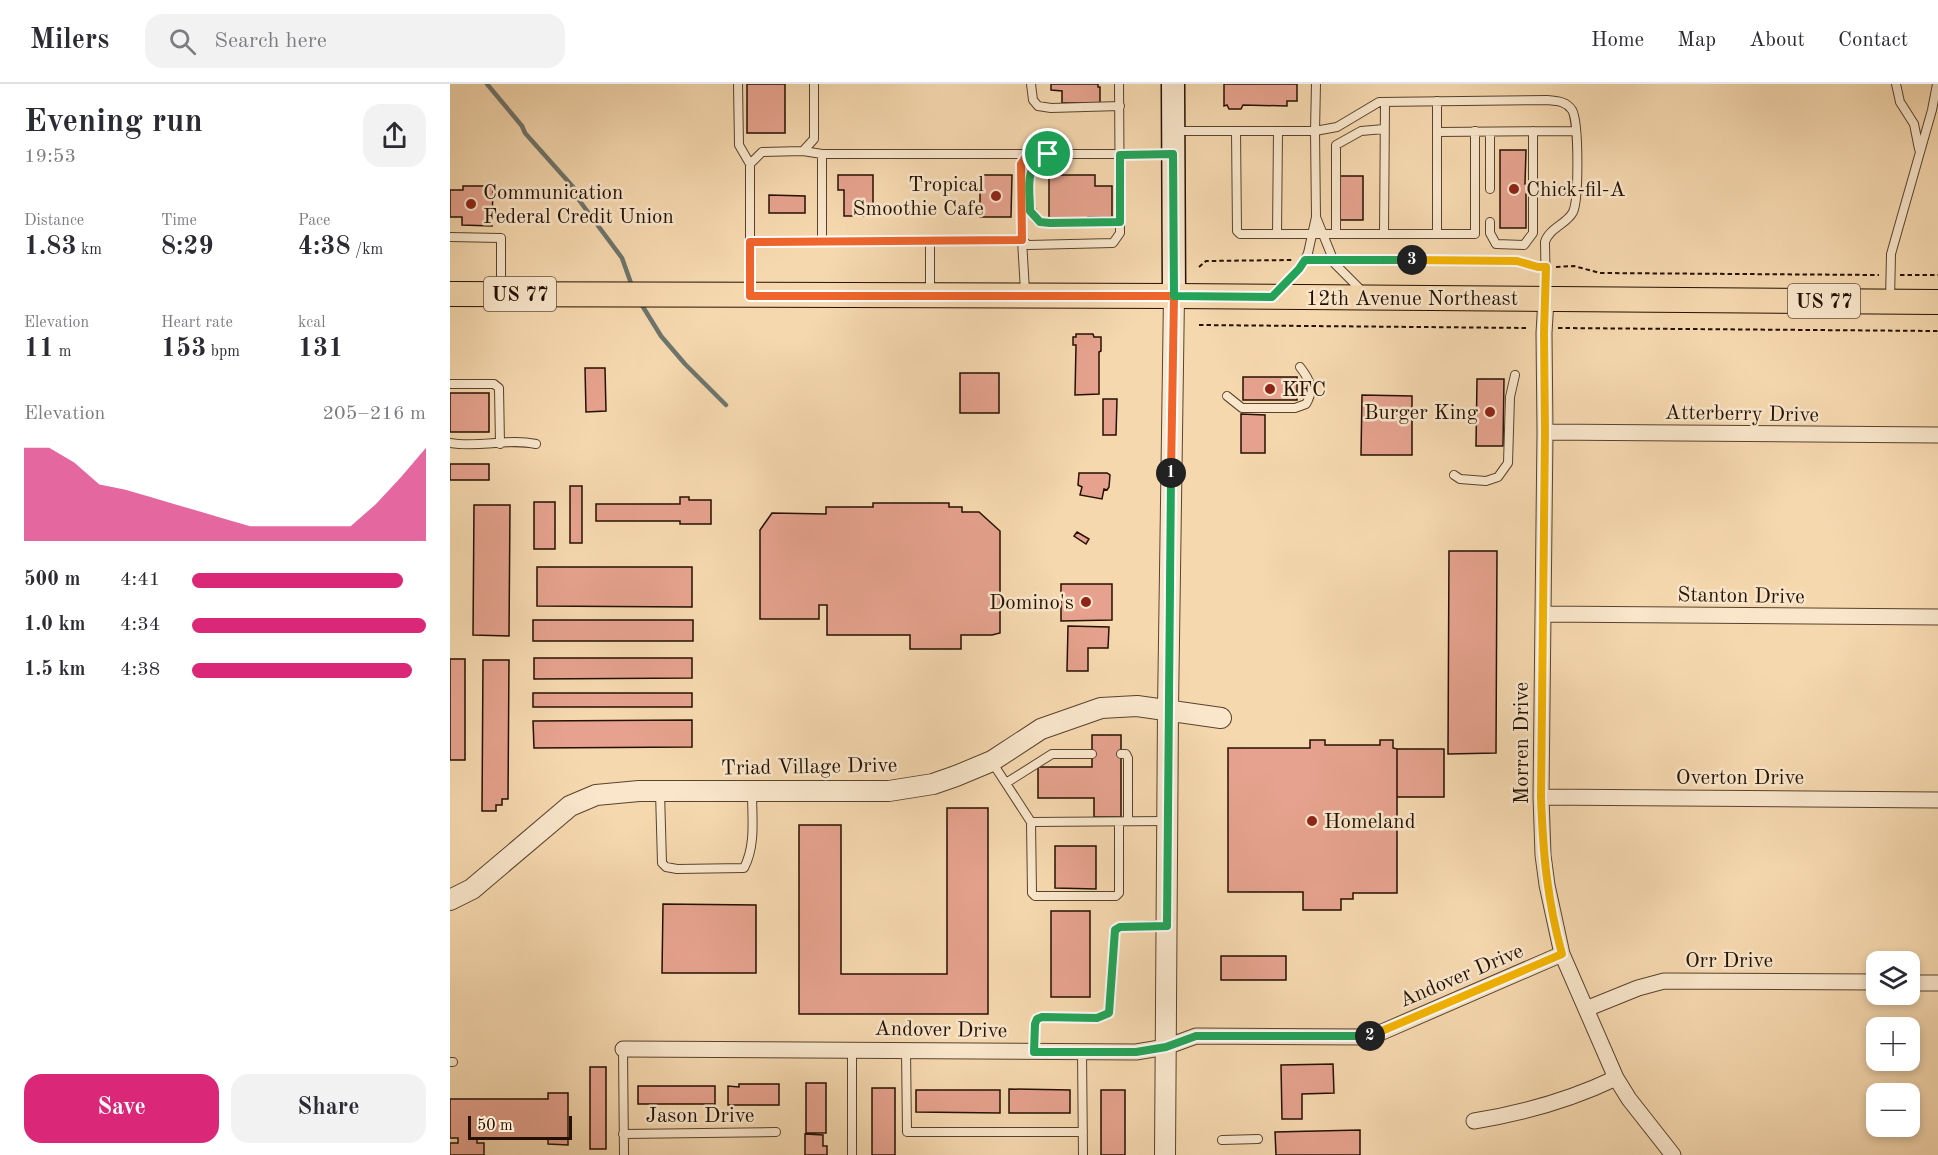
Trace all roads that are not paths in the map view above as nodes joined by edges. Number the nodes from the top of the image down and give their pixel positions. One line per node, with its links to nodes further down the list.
1 (738, 84): 29 (lane)
2 (814, 84): 22 (lane)
3 (1031, 84): 11 (lane)
4 (1119, 84): 11 (lane)
5 (1173, 84): 13 (main road)
6 (1316, 84): 16 (lane)
7 (1896, 84): 23 (lane)
8 (1937, 84): 23 (lane)
9 (1437, 101): 10 (lane); 19 (lane); 20 (lane)
10 (1384, 102): 12 (lane); 16 (lane)
11 (1120, 106): 28 (lane)
12 (1384, 129): 38 (lane); 39 (lane)
13 (1173, 130): 14 (lane); 27 (main road)
14 (1236, 130): 15 (lane); 35 (lane)
15 (1278, 130): 16 (lane); 35 (lane)
16 (1315, 130): 31 (lane)
17 (1475, 131): 20 (lane); 21 (lane); 41 (lane)
18 (1533, 131): 19 (lane); 21 (lane); 34 (lane)
19 (1576, 131): 55 (lane)
20 (1437, 132): 40 (lane)
21 (1490, 132): 30 (lane)
22 (803, 151): 24 (lane); 29 (lane)
23 (1920, 151): 56 (lane)
24 (822, 154): 25 (lane); 46 (lane)
25 (1028, 154): 26 (lane); 44 (lane)
26 (1048, 154): 28 (lane); 32 (lane)
27 (1173, 154): 28 (lane); 52 (main road)
28 (1120, 155): 32 (lane)
29 (750, 164): 45 (lane)
30 (1490, 189)
31 (1316, 217): 36 (lane); 37 (lane)
32 (1120, 222): 44 (lane)
33 (1490, 222): 34 (lane)
34 (1490, 233): 41 (lane)
35 (1277, 234): 36 (lane)
36 (1312, 234): 37 (lane); 53 (lane)
37 (1322, 234): 38 (lane); 54 (lane)
38 (1336, 234): 39 (lane)
39 (1384, 234): 40 (lane)
40 (1437, 234): 41 (lane)
41 (1475, 234)
42 (450, 237): 48 (lane)
43 (930, 240): 44 (lane); 46 (lane); 50 (lane)
44 (1022, 240): 51 (lane)
45 (750, 242): 46 (lane); 49 (lane)
46 (822, 242)
47 (450, 294): 48 (main road, US 77)
48 (501, 294): 49 (main road, US 77)
49 (750, 296): 50 (main road, US 77)
50 (930, 296): 51 (main road, US 77)
51 (1025, 296): 52 (main road, US 77)
52 (1174, 296): 53 (main road, 12th Avenue Northeast / US 77); 70 (street)
53 (1272, 297): 54 (main road, 12th Avenue Northeast / US 77)
54 (1369, 297): 55 (main road, 12th Avenue Northeast / US 77)
55 (1546, 299): 56 (main road, 12th Avenue Northeast / US 77); 62 (street, Morren Drive)
56 (1890, 302): 57 (main road, 12th Avenue Northeast / US 77)
57 (1938, 302)
58 (1300, 367): 61 (lane)
59 (1515, 375): 67 (lane)
60 (450, 384): 65 (lane)
61 (1227, 396)
62 (1545, 432): 63 (street, Atterberry Drive); 68 (street, Morren Drive)
63 (1938, 435)
64 (450, 443): 65 (lane)
65 (500, 444): 66 (lane)
66 (536, 444)
67 (1454, 476)
68 (1543, 614): 69 (street, Stanton Drive); 78 (street, Morren Drive)
69 (1938, 617)
70 (1168, 709): 71 (street, Triad Village Drive); 74 (street, Triad Village Drive); 81 (street)
71 (1221, 718)
72 (1092, 754): 75 (lane)
73 (1124, 754): 80 (lane)
74 (992, 761): 75 (lane); 77 (street, Triad Village Drive)
75 (1006, 783): 82 (lane)
76 (660, 791): 77 (street, Triad Village Drive); 77 (lane); 84 (street, Triad Village Drive)
77 (752, 791)
78 (1541, 797): 79 (street, Overton Drive); 86 (street, Morren Drive)
79 (1938, 800)
80 (1128, 821): 81 (lane); 83 (lane)
81 (1168, 821): 85 (street)
82 (1031, 822): 83 (lane); 83 (lane)
83 (1119, 822)
84 (450, 900)
85 (1167, 926): 91 (street); 95 (lane)
86 (1562, 954): 90 (street, Morren Drive); 91 (street, Andover Drive)
87 (1866, 982): 90 (street, Orr Drive)
88 (1920, 982): 89 (street)
89 (1938, 983)
90 (1586, 1009): 97 (street, Morren Drive)
91 (1166, 1047): 96 (street, Andover Drive); 107 (street)
92 (623, 1049): 93 (street, Andover Drive); 101 (lane)
93 (852, 1049): 94 (street, Andover Drive); 105 (lane)
94 (906, 1050): 95 (street, Andover Drive); 100 (lane)
95 (1034, 1052): 96 (street, Andover Drive)
96 (1082, 1052): 100 (lane)
97 (1616, 1078): 98 (street); 108 (street, Morren Drive)
98 (1474, 1121)
99 (776, 1132): 101 (lane, Jason Drive)
100 (1083, 1132): 106 (lane)
101 (623, 1134): 104 (lane)
102 (1258, 1139): 103 (lane)
103 (1222, 1140)
104 (624, 1155)
105 (852, 1155)
106 (1083, 1155)
107 (1165, 1155)
108 (1673, 1155)

